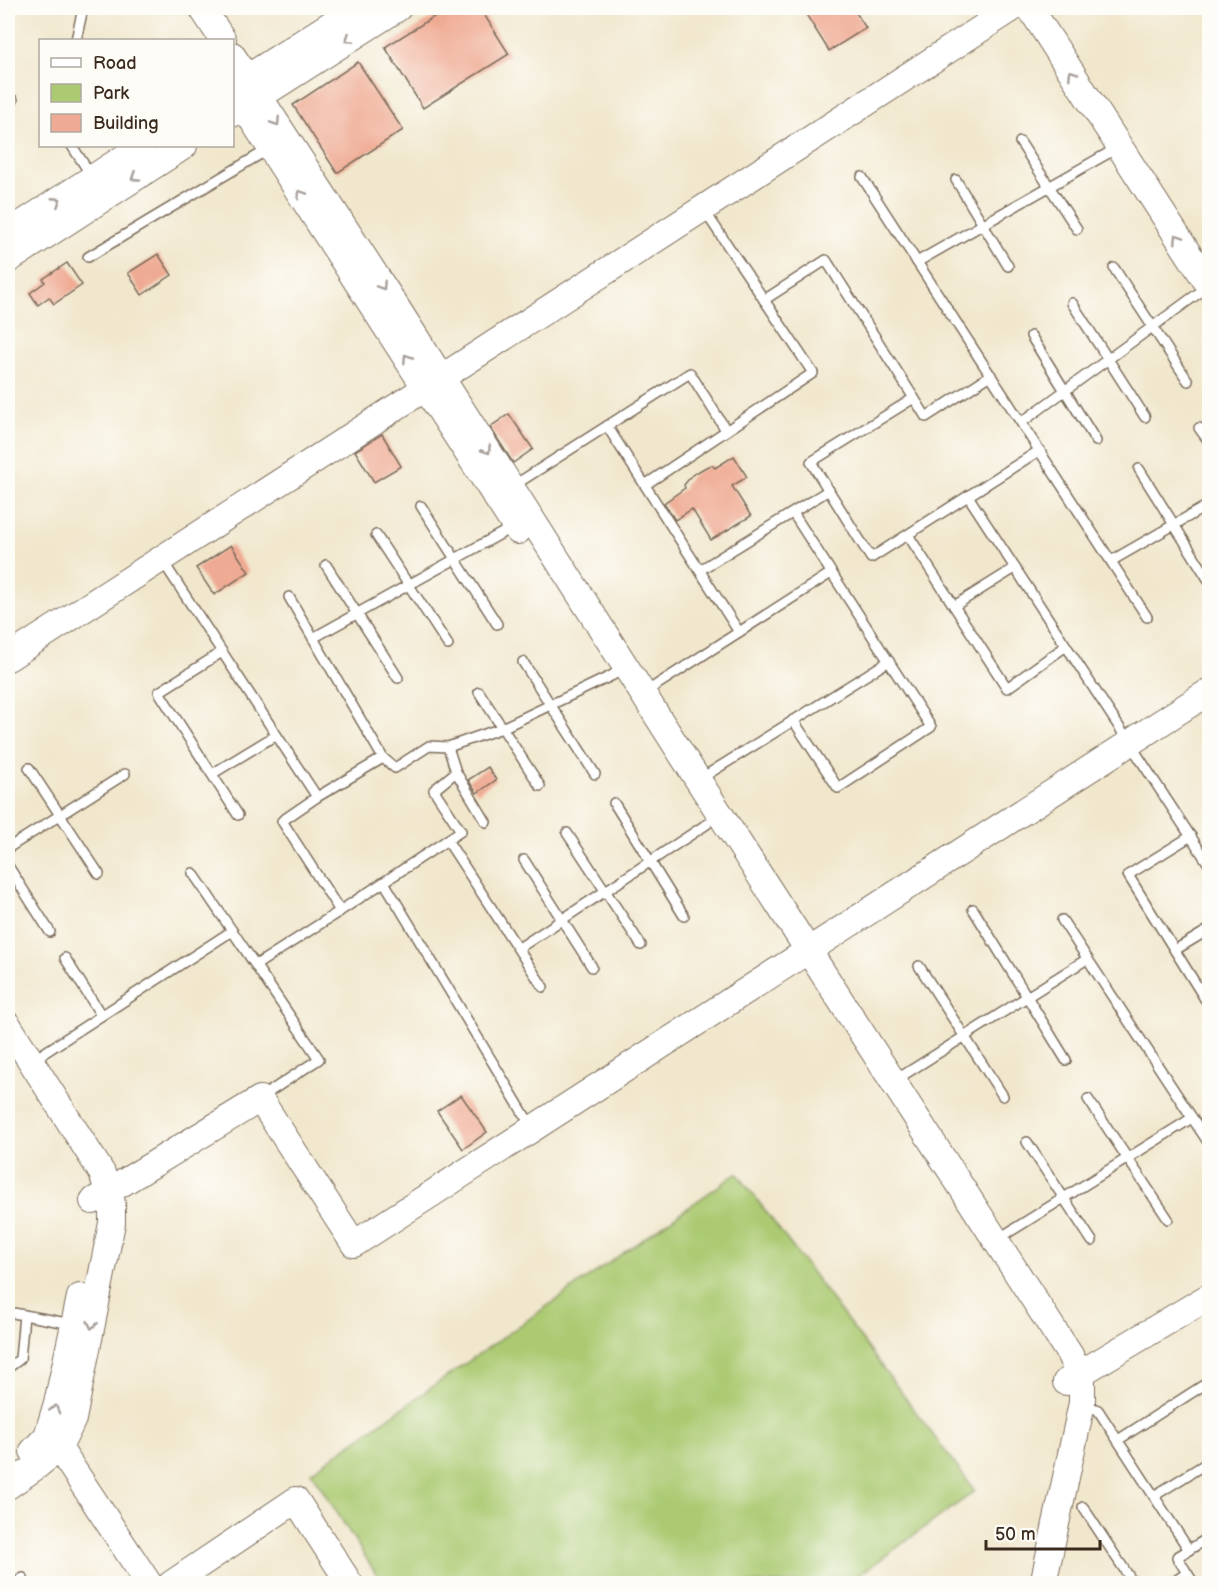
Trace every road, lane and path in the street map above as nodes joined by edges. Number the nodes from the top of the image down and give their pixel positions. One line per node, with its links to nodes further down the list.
1 (83, 8): 9 (lane)
2 (182, 8): 10 (street)
3 (202, 8): 11 (street)
4 (356, 8): 13 (street)
5 (398, 8): 13 (street, one-way to 13)
6 (1013, 8): 24 (street)
7 (1030, 8): 18 (street, one-way to 7)
8 (1051, 8): 28 (street)
9 (76, 39)
10 (202, 39)
11 (222, 39)
12 (234, 64): 13 (street)
13 (241, 95): 19 (street); 42 (street, one-way to 42)
14 (1020, 142): 23 (lane)
15 (73, 147): 20 (lane)
16 (140, 147): 20 (street)
17 (182, 147): 30 (street, one-way to 30)
18 (1119, 147): 23 (lane); 34 (street, one-way to 18)
19 (271, 148): 29 (lane); 42 (street, one-way to 19)
20 (93, 177): 27 (street, one-way to 20)
21 (862, 177): 31 (lane)
22 (956, 180): 25 (lane)
23 (1049, 186): 25 (lane); 26 (lane)
24 (703, 208): 35 (lane); 42 (street)
25 (983, 224): 31 (lane); 32 (lane)
26 (1077, 229)
27 (8, 232)
28 (1209, 254)
29 (88, 257)
30 (8, 260)
31 (917, 262): 40 (lane)
32 (1008, 266)
33 (1114, 268): 37 (lane)
34 (1209, 286): 37 (lane)
35 (764, 300): 44 (lane); 49 (lane)
36 (1072, 303): 39 (lane)
37 (1152, 327): 39 (lane); 41 (lane)
38 (1031, 336): 43 (lane)
39 (1108, 359): 43 (lane); 45 (lane)
40 (991, 375): 44 (lane); 46 (lane)
41 (1188, 381)
42 (433, 382): 55 (street, one-way to 55); 62 (street); 65 (street)
43 (1065, 391): 46 (lane); 50 (lane)
44 (914, 398): 56 (lane)
45 (1145, 417)
46 (1022, 422): 52 (lane)
47 (606, 426): 49 (lane); 54 (lane); 55 (lane)
48 (1199, 428): 51 (lane)
49 (726, 430): 54 (lane)
50 (1096, 441)
51 (1209, 443)
52 (1040, 450): 57 (lane); 67 (lane)
53 (1139, 469): 61 (lane)
54 (645, 485): 70 (lane)
55 (511, 487): 87 (street)
56 (829, 490): 60 (lane); 64 (lane)
57 (968, 496): 64 (lane); 69 (lane)
58 (1209, 504): 61 (lane)
59 (421, 506): 66 (lane)
60 (793, 513): 70 (lane); 71 (lane)
61 (1174, 524): 67 (lane); 72 (lane)
62 (514, 526): 66 (lane); 87 (street)
63 (376, 534): 73 (lane)
64 (908, 535): 75 (lane)
65 (161, 558): 83 (lane); 84 (street)
66 (455, 559): 73 (lane); 78 (lane)
67 (1111, 561): 77 (lane)
68 (326, 565): 76 (lane)
69 (1015, 568): 75 (lane); 82 (lane)
70 (700, 570): 79 (lane)
71 (831, 573): 79 (lane); 85 (lane)
72 (1209, 582)
73 (408, 585): 76 (lane); 81 (lane)
74 (289, 597): 80 (lane)
75 (954, 606): 82 (lane)
76 (357, 613): 80 (lane); 88 (lane)
77 (1147, 616)
78 (497, 624)
79 (740, 632): 91 (lane)
80 (313, 638): 98 (lane)
81 (448, 645)
82 (1066, 646): 96 (lane)
83 (222, 652): 95 (lane); 102 (lane)
84 (8, 658)
85 (889, 661): 93 (lane); 93 (lane)
86 (523, 662): 92 (lane)
87 (618, 672): 91 (street); 92 (lane); 111 (street)
88 (398, 678)
89 (479, 692): 94 (lane)
90 (1209, 692): 96 (street)
91 (643, 694): 104 (street)
92 (550, 705): 94 (lane); 103 (lane)
93 (794, 720): 104 (lane)
94 (502, 728): 97 (lane); 105 (lane)
95 (276, 735): 102 (lane); 106 (lane)
96 (1130, 743): 113 (lane); 135 (street)
97 (448, 747): 98 (lane); 100 (lane)
98 (383, 758): 106 (lane)
99 (29, 768): 108 (lane)
100 (456, 772): 110 (lane); 114 (lane)
101 (125, 774): 108 (lane)
102 (212, 774): 109 (lane)
103 (595, 774)
104 (698, 780): 135 (street)
105 (540, 786)
106 (317, 797): 125 (lane)
107 (614, 803): 117 (lane)
108 (60, 815): 115 (lane); 121 (lane)
109 (238, 815)
110 (486, 822)
111 (707, 824): 117 (lane); 135 (street)
112 (567, 833): 123 (lane)
113 (1191, 836): 119 (lane); 134 (lane)
114 (447, 840): 122 (lane); 133 (lane)
115 (8, 848)
116 (524, 860): 127 (lane)
117 (650, 862): 123 (lane); 126 (lane)
118 (8, 866): 131 (lane)
119 (1209, 866)
120 (193, 873): 130 (lane)
121 (99, 874)
122 (384, 882): 125 (lane); 154 (lane)
123 (606, 891): 127 (lane); 132 (lane)
124 (973, 909): 143 (lane)
125 (340, 911): 138 (lane)
126 (684, 915)
127 (562, 920): 133 (lane); 140 (lane)
128 (1062, 921): 137 (lane)
129 (1209, 929): 134 (lane)
130 (232, 931): 138 (lane); 144 (lane)
131 (51, 932)
132 (641, 945)
133 (519, 948): 141 (lane)
134 (1175, 950): 142 (lane)
135 (802, 955): 149 (street); 154 (street); 169 (street)
136 (65, 958): 144 (lane)
137 (1087, 959): 143 (lane); 153 (lane)
138 (256, 966): 151 (lane)
139 (918, 966): 146 (lane)
140 (592, 967)
141 (543, 987)
142 (1209, 996)
143 (1027, 997): 146 (lane); 148 (lane)
144 (102, 1016): 147 (lane)
145 (8, 1025): 147 (street)
146 (964, 1037): 149 (lane); 150 (lane)
147 (19, 1059): 159 (street)
148 (1066, 1060)
149 (893, 1082): 162 (street)
150 (1003, 1096)
151 (260, 1099): 154 (street); 159 (street)
152 (1088, 1099): 158 (lane)
153 (1192, 1118): 155 (lane); 158 (lane)
154 (532, 1128)
155 (1206, 1132): 157 (lane)
156 (1027, 1142): 160 (lane)
157 (1209, 1145)
158 (1127, 1158): 160 (lane); 161 (lane)
159 (101, 1197): 167 (street); 173 (street, one-way to 173)
160 (1064, 1198): 162 (lane); 163 (lane)
161 (1168, 1219)
162 (996, 1240): 169 (street)
163 (1092, 1241)
164 (1209, 1296): 169 (street)
165 (8, 1312): 166 (lane)
166 (24, 1315): 167 (lane); 168 (lane)
167 (74, 1324): 173 (street, one-way to 167)
168 (8, 1368)
169 (1072, 1378): 171 (street); 187 (street)
170 (1209, 1381): 172 (lane)
171 (1082, 1403): 172 (lane); 188 (street)
172 (1118, 1440): 177 (lane)
173 (53, 1442): 175 (street); 176 (street); 184 (street)
174 (1209, 1461): 177 (lane)
175 (8, 1468)
176 (8, 1486)
177 (1154, 1496): 180 (lane)
178 (1083, 1507): 189 (lane)
179 (1209, 1537): 180 (lane)
180 (1189, 1550): 181 (lane)
181 (1187, 1573): 190 (lane); 191 (lane)
182 (23, 1578): 183 (lane)
183 (14, 1584)
184 (149, 1584)
185 (171, 1584): 186 (street)
186 (350, 1584)
187 (1029, 1584)
188 (1043, 1584)
189 (1134, 1584)
190 (1171, 1584)
191 (1194, 1584)

